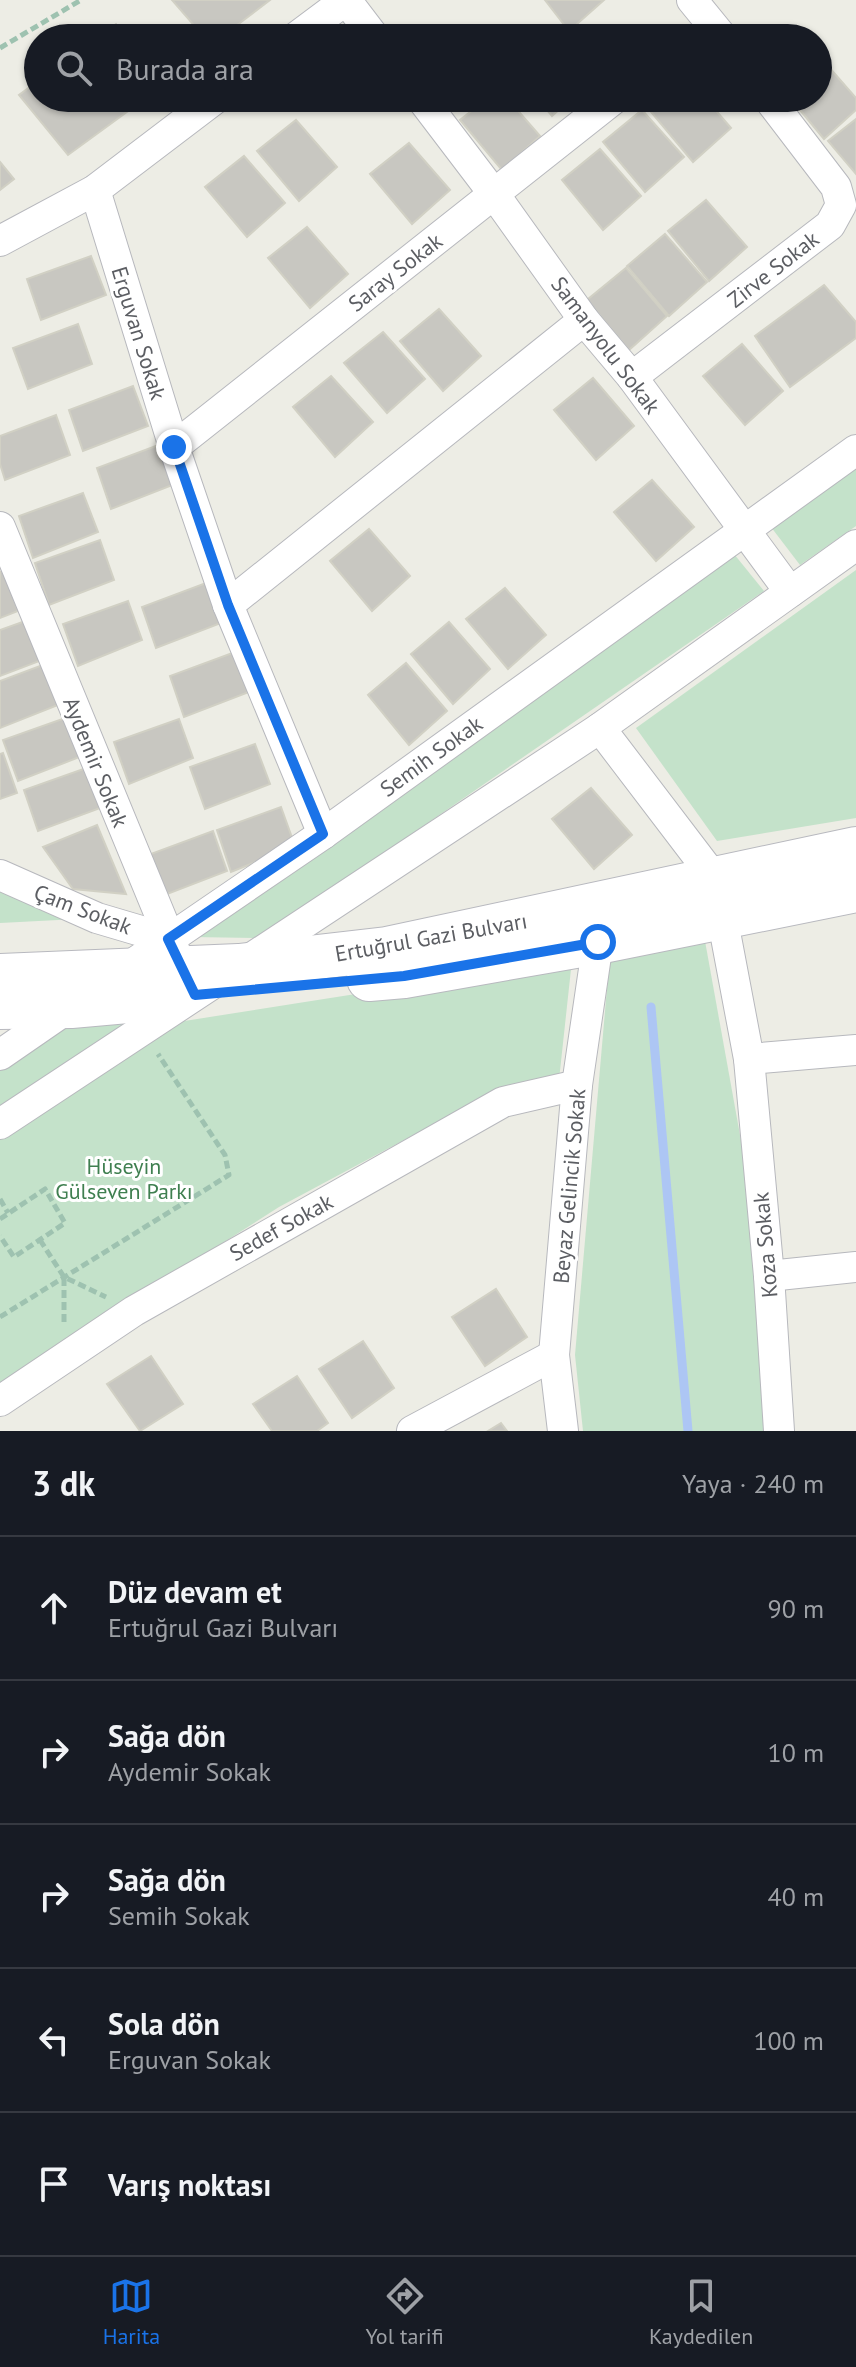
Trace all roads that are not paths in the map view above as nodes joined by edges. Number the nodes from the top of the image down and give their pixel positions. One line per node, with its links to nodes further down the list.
1 (346, 0): 2 (street); 3 (street)
2 (314, 24)
3 (364, 24)
4 (198, 112): 8 (street)
5 (432, 112): 9 (street, Samanyolu Sokak)
6 (597, 112): 9 (street, Saray Sokak)
7 (779, 112): 12 (street, Zirve Sokak)
8 (95, 190): 10 (street); 13 (street, Erguvan Sokak)
9 (494, 194): 11 (street, Samanyolu Sokak); 13 (street, Saray Sokak)
10 (0, 241)
11 (584, 320): 12 (street, Samanyolu Sokak); 19 (street)
12 (632, 377): 16 (street, Samanyolu Sokak)
13 (174, 447): 19 (street, Erguvan Sokak)
14 (856, 450): 16 (street, Semih Sokak)
15 (0, 527): 28 (street, Aydemir Sokak)
16 (743, 530): 18 (street, Samanyolu Sokak); 21 (street, Semih Sokak)
17 (856, 545): 18 (street)
18 (790, 592): 20 (street)
19 (228, 605): 21 (street, Erguvan Sokak)
20 (600, 728): 25 (street); 27 (street)
21 (323, 834): 28 (street, Semih Sokak)
22 (856, 849): 25 (main road, Ertuğrul Gazi Bulvarı)
23 (0, 875): 28 (street, Çam Sokak)
24 (856, 890): 25 (main road, Ertuğrul Gazi Bulvarı)
25 (719, 898): 26 (main road, Ertuğrul Gazi Bulvarı); 27 (main road, Ertuğrul Gazi Bulvarı); 35 (street, Koza Sokak)
26 (598, 942): 28 (main road, Ertuğrul Gazi Bulvarı); 36 (street, Beyaz Gelincik Sokak)
27 (239, 966): 28 (main road, Ertuğrul Gazi Bulvarı)
28 (182, 968): 29 (main road, Ertuğrul Gazi Bulvarı); 31 (main road, Ertuğrul Gazi Bulvarı); 37 (street, Semih Sokak)
29 (122, 971): 30 (main road, Ertuğrul Gazi Bulvarı); 31 (street)
30 (0, 976)
31 (71, 1006): 32 (main road, Ertuğrul Gazi Bulvarı); 34 (street)
32 (0, 1007)
33 (856, 1050): 35 (street)
34 (0, 1055)
35 (749, 1059): 39 (street, Koza Sokak)
36 (577, 1085): 40 (street, Beyaz Gelincik Sokak); 41 (street, Sedef Sokak)
37 (0, 1124)
38 (856, 1267): 39 (street)
39 (769, 1276): 44 (street, Koza Sokak)
40 (554, 1355): 42 (street); 43 (street, Beyaz Gelincik Sokak)
41 (0, 1401)
42 (412, 1431)
43 (563, 1431)
44 (779, 1431)

